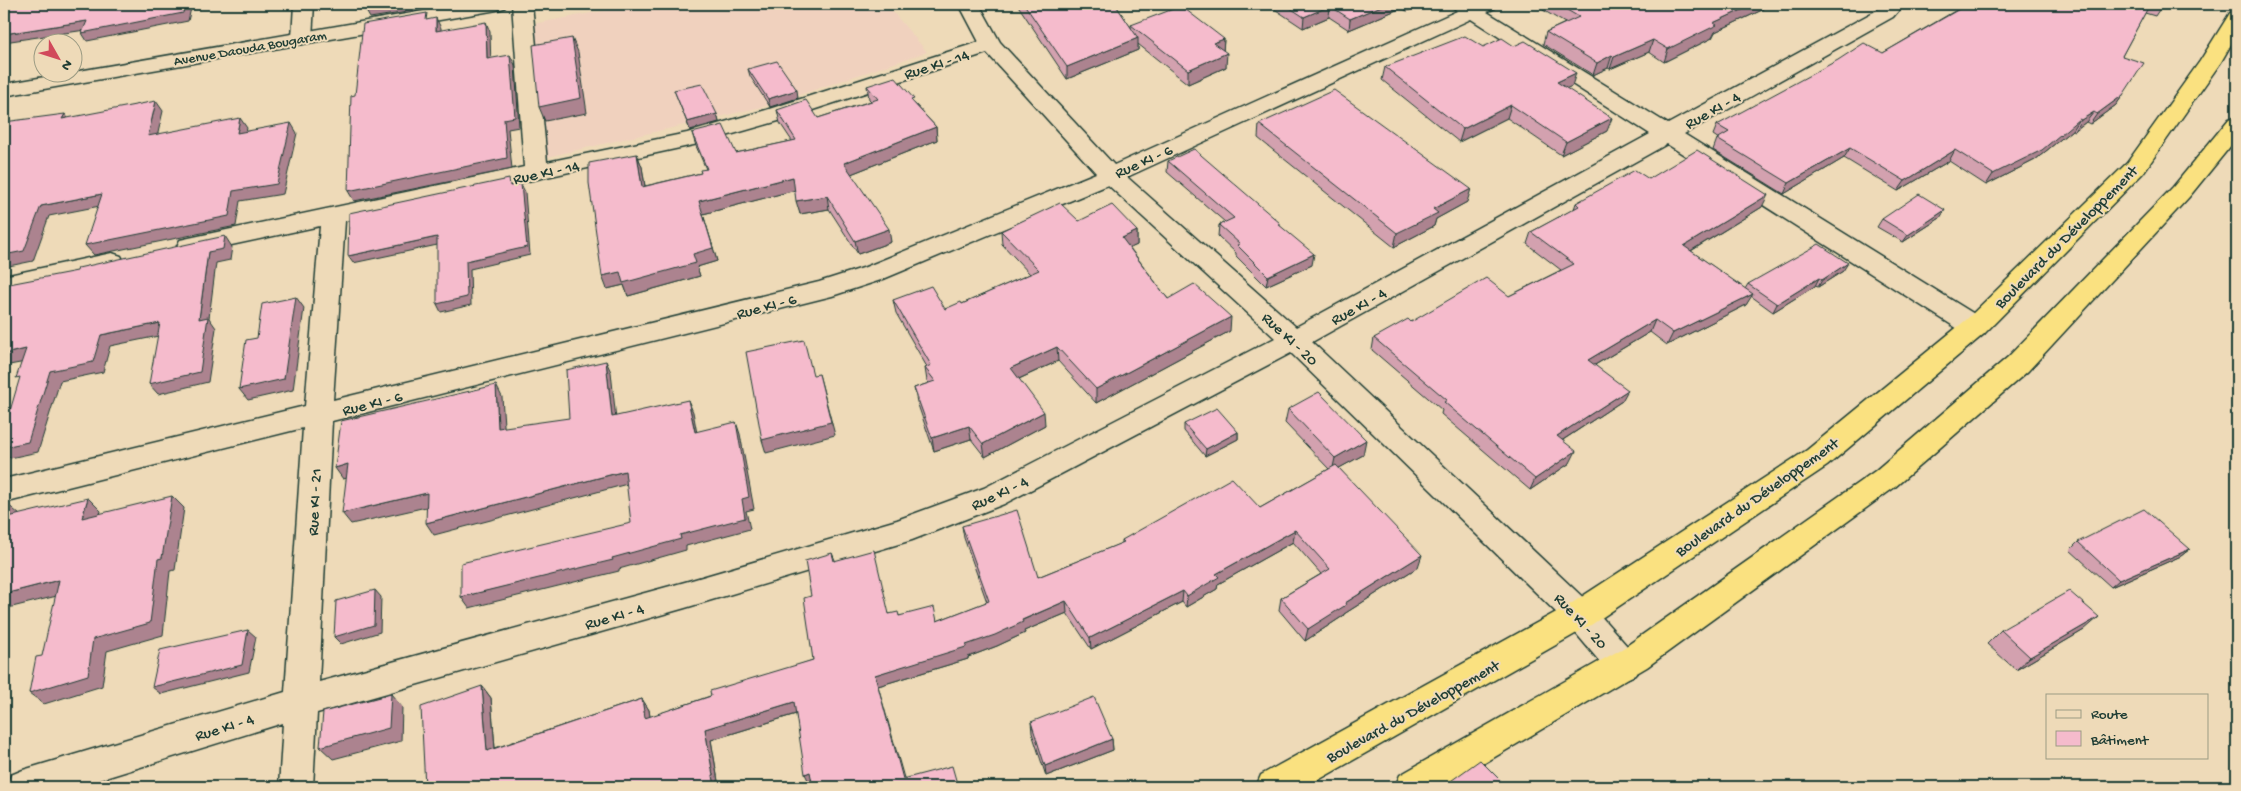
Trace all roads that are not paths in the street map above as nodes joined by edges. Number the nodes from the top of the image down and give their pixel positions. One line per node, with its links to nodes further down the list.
1 (304, 4): 8 (street)
2 (497, 4): 8 (street, Avenue Daouda Bougaram)
3 (522, 4): 13 (street)
4 (969, 4): 9 (street, Rue KI - 20)
5 (1894, 4): 12 (street, Rue KI - 4)
6 (1474, 6): 12 (street); 14 (street, Rue KI - 6)
7 (2237, 17): 19 (highway, Boulevard du Développement)
8 (302, 38): 10 (street, Avenue Daouda Bougaram)
9 (991, 45): 13 (street, Rue KI - 14); 14 (street, Rue KI - 20)
10 (4, 90)
11 (2237, 124): 24 (highway)
12 (1668, 134): 19 (street); 20 (street, Rue KI - 4)
13 (536, 173): 15 (street, Rue KI - 14)
14 (1111, 175): 20 (street, Rue KI - 20); 21 (street, Rue KI - 6)
15 (333, 216): 16 (street, Rue KI - 14); 21 (street, Rue KI - 21)
16 (168, 251)
17 (130, 259): 18 (street)
18 (4, 285)
19 (1975, 327): 23 (highway, Boulevard du Développement)
20 (1294, 340): 23 (street, Rue KI - 20); 25 (street, Rue KI - 4)
21 (318, 415): 22 (street, Rue KI - 6); 25 (street, Rue KI - 21)
22 (4, 491)
23 (1580, 615): 24 (street, Rue KI - 20); 26 (highway, Boulevard du Développement)
24 (1623, 664): 29 (highway)
25 (302, 702): 27 (street, Rue KI - 4); 28 (street, Rue KI - 21)
26 (1292, 783)
27 (23, 787)
28 (296, 787)
29 (1412, 787)

